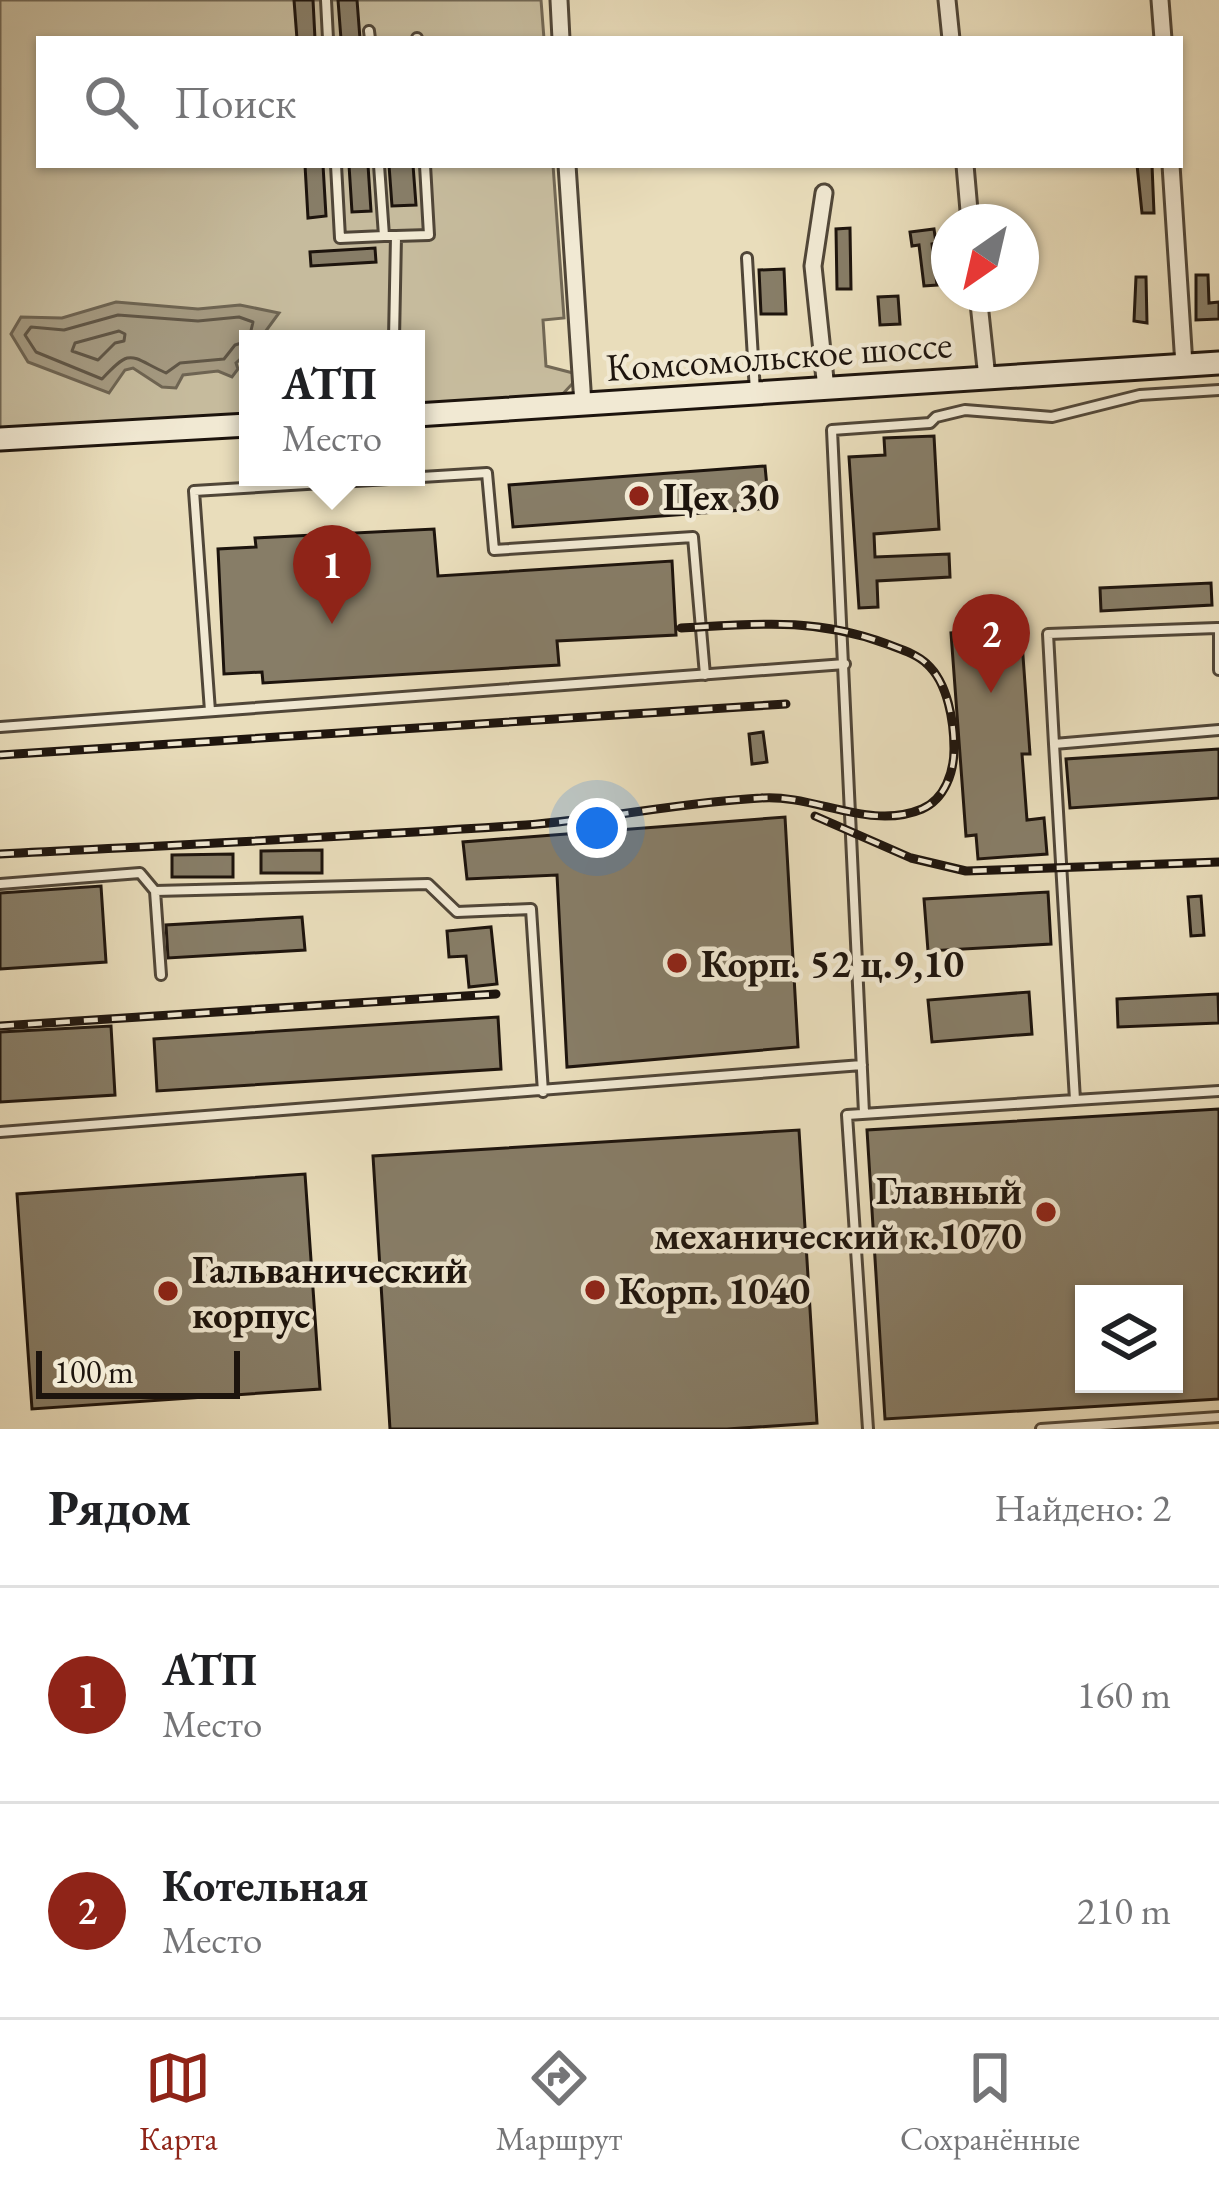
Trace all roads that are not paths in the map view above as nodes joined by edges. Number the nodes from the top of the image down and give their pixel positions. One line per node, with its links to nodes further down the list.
1 (326, 0): 5 (lane)
2 (559, 0): 6 (street)
3 (947, 0): 7 (street)
4 (1160, 0): 8 (street)
5 (328, 36)
6 (561, 36)
7 (951, 36)
8 (1163, 36)
9 (336, 168): 17 (lane)
10 (379, 168): 17 (lane)
11 (425, 168): 18 (lane)
12 (568, 168): 28 (street)
13 (964, 168): 16 (street)
14 (1171, 168): 23 (street)
15 (824, 193): 25 (street)
16 (968, 204)
17 (384, 236): 18 (lane)
18 (396, 236): 21 (lane)
19 (747, 258): 27 (lane)
20 (980, 312): 24 (street)
21 (394, 330)
22 (1219, 363): 23 (main road, Комсомольское шоссе)
23 (1184, 365): 24 (main road, Комсомольское шоссе)
24 (987, 378): 25 (main road, Комсомольское шоссе)
25 (826, 388): 27 (main road, Комсомольское шоссе)
26 (1219, 390): 35 (lane)
27 (755, 393): 28 (main road, Комсомольское шоссе)
28 (584, 404): 29 (main road, Комсомольское шоссе)
29 (425, 414)
30 (239, 426): 31 (main road)
31 (0, 439)
32 (425, 477): 37 (lane)
33 (263, 486): 38 (lane)
34 (1218, 628): 36 (lane); 41 (lane)
35 (845, 664): 37 (lane); 45 (lane)
36 (1219, 670)
37 (704, 675): 38 (lane)
38 (210, 711): 39 (lane)
39 (0, 727)
40 (1219, 730): 41 (lane)
41 (1054, 744): 48 (lane)
42 (0, 884): 43 (lane)
43 (155, 892): 44 (lane); 47 (lane)
44 (161, 976)
45 (862, 1065): 47 (lane); 49 (lane)
46 (1219, 1091): 48 (lane)
47 (543, 1092): 50 (lane)
48 (1075, 1100): 49 (lane)
49 (864, 1113): 52 (lane)
50 (0, 1132)
51 (1219, 1417): 53 (lane)
52 (868, 1429)
53 (1041, 1429)

